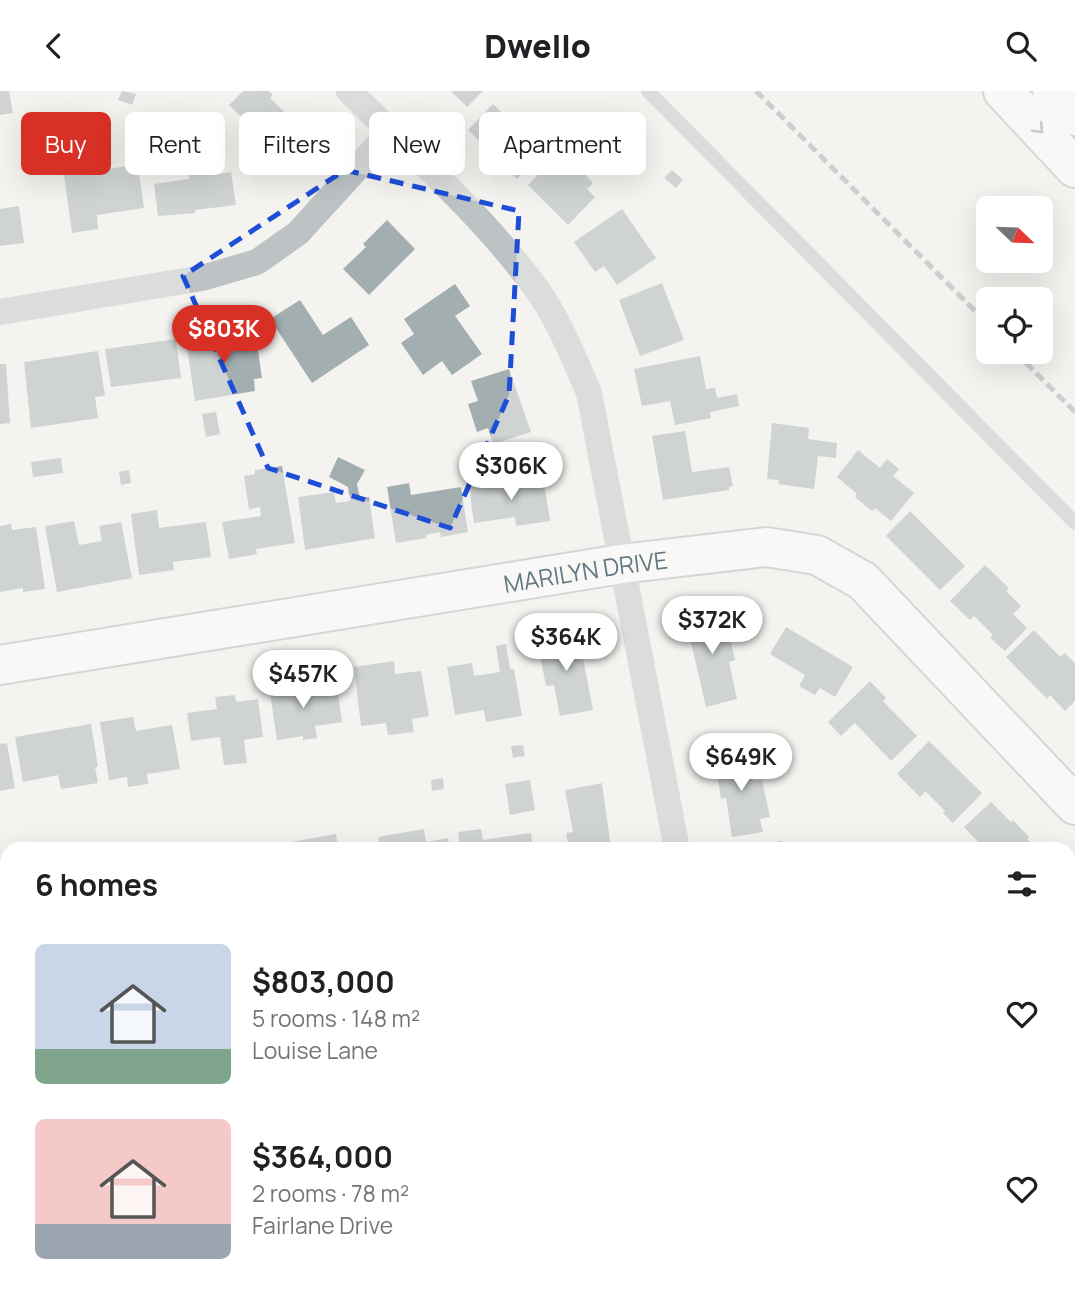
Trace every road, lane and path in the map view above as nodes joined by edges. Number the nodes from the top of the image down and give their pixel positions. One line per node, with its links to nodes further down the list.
1 (349, 91): 5 (street)
2 (648, 91): 11 (lane)
3 (1003, 91): 8 (main road, one-way to 8)
4 (1052, 91): 6 (main road)
5 (370, 112)
6 (1075, 116)
7 (369, 155): 10 (street)
8 (1075, 168)
9 (433, 175): 12 (street)
10 (0, 312)
11 (1075, 523)
12 (621, 564): 13 (main road, MARILYN DRIVE); 14 (main road, MARILYN DRIVE); 15 (street)
13 (0, 666)
14 (1075, 805)
15 (676, 842)

